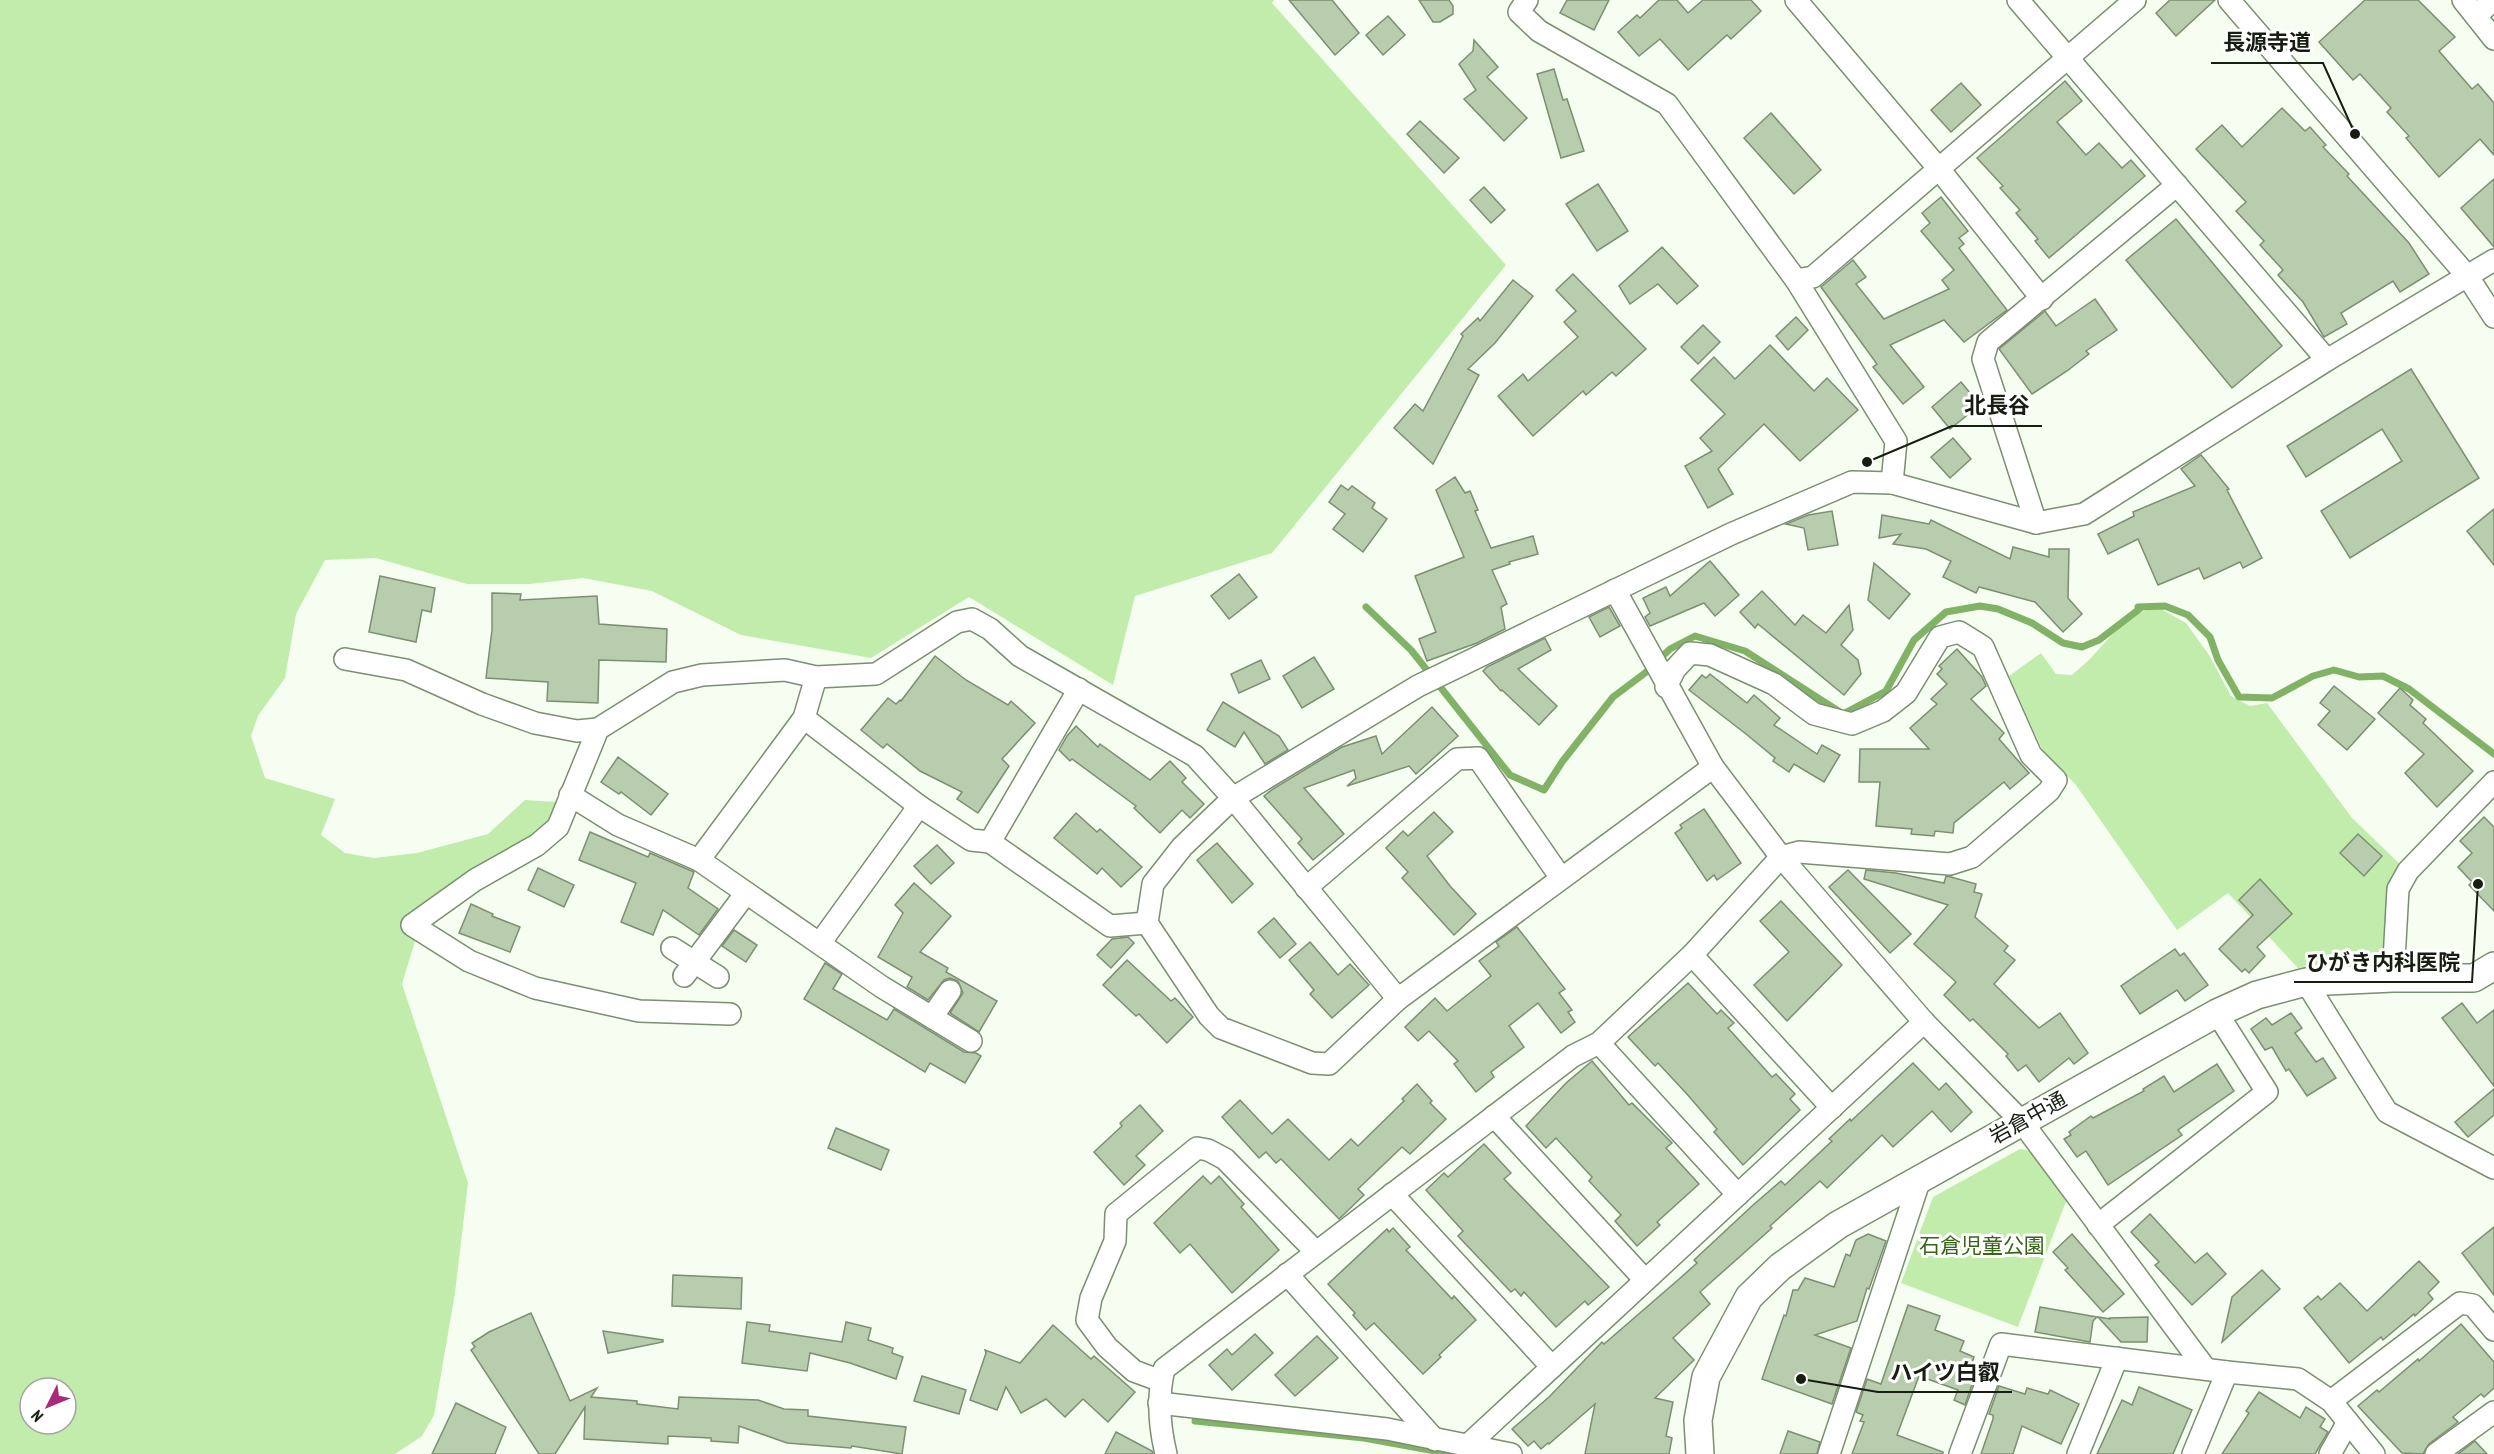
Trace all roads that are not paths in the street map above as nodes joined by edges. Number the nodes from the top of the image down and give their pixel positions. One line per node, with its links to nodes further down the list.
1 (1527, 0): 14 (street)
2 (1796, 0): 10 (street)
3 (2018, 0): 9 (street)
4 (2135, 0): 9 (street)
5 (2229, 0): 13 (street)
6 (2493, 0): 7 (street)
7 (2470, 8): 8 (street)
8 (2494, 39)
9 (2067, 57): 10 (street); 11 (street)
10 (1939, 169): 14 (street); 15 (street)
11 (2177, 186): 15 (street); 17 (street)
12 (2494, 260): 13 (street)
13 (2468, 277): 16 (street); 17 (street)
14 (1796, 280): 18 (street)
15 (2042, 299): 19 (street)
16 (2494, 317)
17 (2327, 360): 19 (street)
18 (1892, 483): 19 (street); 20 (street)
19 (2036, 523)
20 (1615, 590): 23 (street); 30 (street)
21 (345, 659): 26 (street)
22 (816, 677): 24 (street); 25 (street); 26 (street)
23 (1666, 687): 27 (street); 33 (street)
24 (1079, 689): 30 (street); 32 (street)
25 (804, 718): 31 (street); 34 (street)
26 (598, 729): 29 (street)
27 (1713, 768): 33 (street); 35 (street)
28 (2494, 782): 45 (street)
29 (570, 795): 34 (street); 50 (street)
30 (1233, 798): 36 (street); 38 (street)
31 (919, 806): 32 (street); 39 (street)
32 (990, 842): 38 (street)
33 (1781, 857): 41 (street); 52 (street)
34 (699, 860): 37 (street)
35 (1561, 878): 36 (street); 48 (street)
36 (1306, 888): 48 (street)
37 (746, 892): 39 (street); 43 (street)
38 (1147, 923): 48 (street)
39 (820, 943): 51 (street)
40 (672, 948): 43 (street)
41 (1692, 955): 54 (street); 55 (street)
42 (2494, 966): 45 (street, 岩倉中通)
43 (690, 969): 44 (street)
44 (718, 977)
45 (2393, 978): 46 (street, 岩倉中通)
46 (2306, 982): 49 (street, 岩倉中通); 58 (street)
47 (950, 991): 51 (street)
48 (1398, 999)
49 (2217, 1013): 57 (street, 岩倉中通); 62 (street)
50 (730, 1014)
51 (932, 1017): 53 (street)
52 (1924, 1022): 55 (street); 57 (street)
53 (971, 1041)
54 (1599, 1043): 56 (street); 61 (street)
55 (1832, 1107): 61 (street)
56 (1494, 1116): 60 (street); 65 (street)
57 (2022, 1122): 59 (street, 岩倉中通); 62 (street)
58 (2494, 1168)
59 (1920, 1179): 80 (street, 岩倉中通); 81 (street)
60 (1392, 1194): 63 (street); 68 (street)
61 (1738, 1194): 65 (street)
62 (2098, 1225): 69 (street)
63 (1316, 1252): 64 (street); 71 (street)
64 (1287, 1274): 71 (street); 76 (street)
65 (1645, 1280): 68 (street)
66 (2494, 1330): 72 (street)
67 (2117, 1358): 69 (street); 82 (street); 83 (street)
68 (1552, 1367): 77 (street)
69 (2205, 1368): 70 (street)
70 (2227, 1372): 72 (street); 84 (street)
71 (1161, 1381): 73 (street)
72 (2331, 1401): 75 (street)
73 (1159, 1403): 76 (street); 78 (street)
74 (2494, 1412): 87 (street)
75 (2348, 1422): 85 (street); 86 (street)
76 (1435, 1440): 77 (street)
77 (1468, 1444): 79 (street)
78 (1166, 1454)
79 (1511, 1454)
80 (1700, 1454)
81 (1829, 1454)
82 (1959, 1454)
83 (2078, 1454)
84 (2193, 1454)
85 (2330, 1454)
86 (2374, 1454)
87 (2436, 1454)

